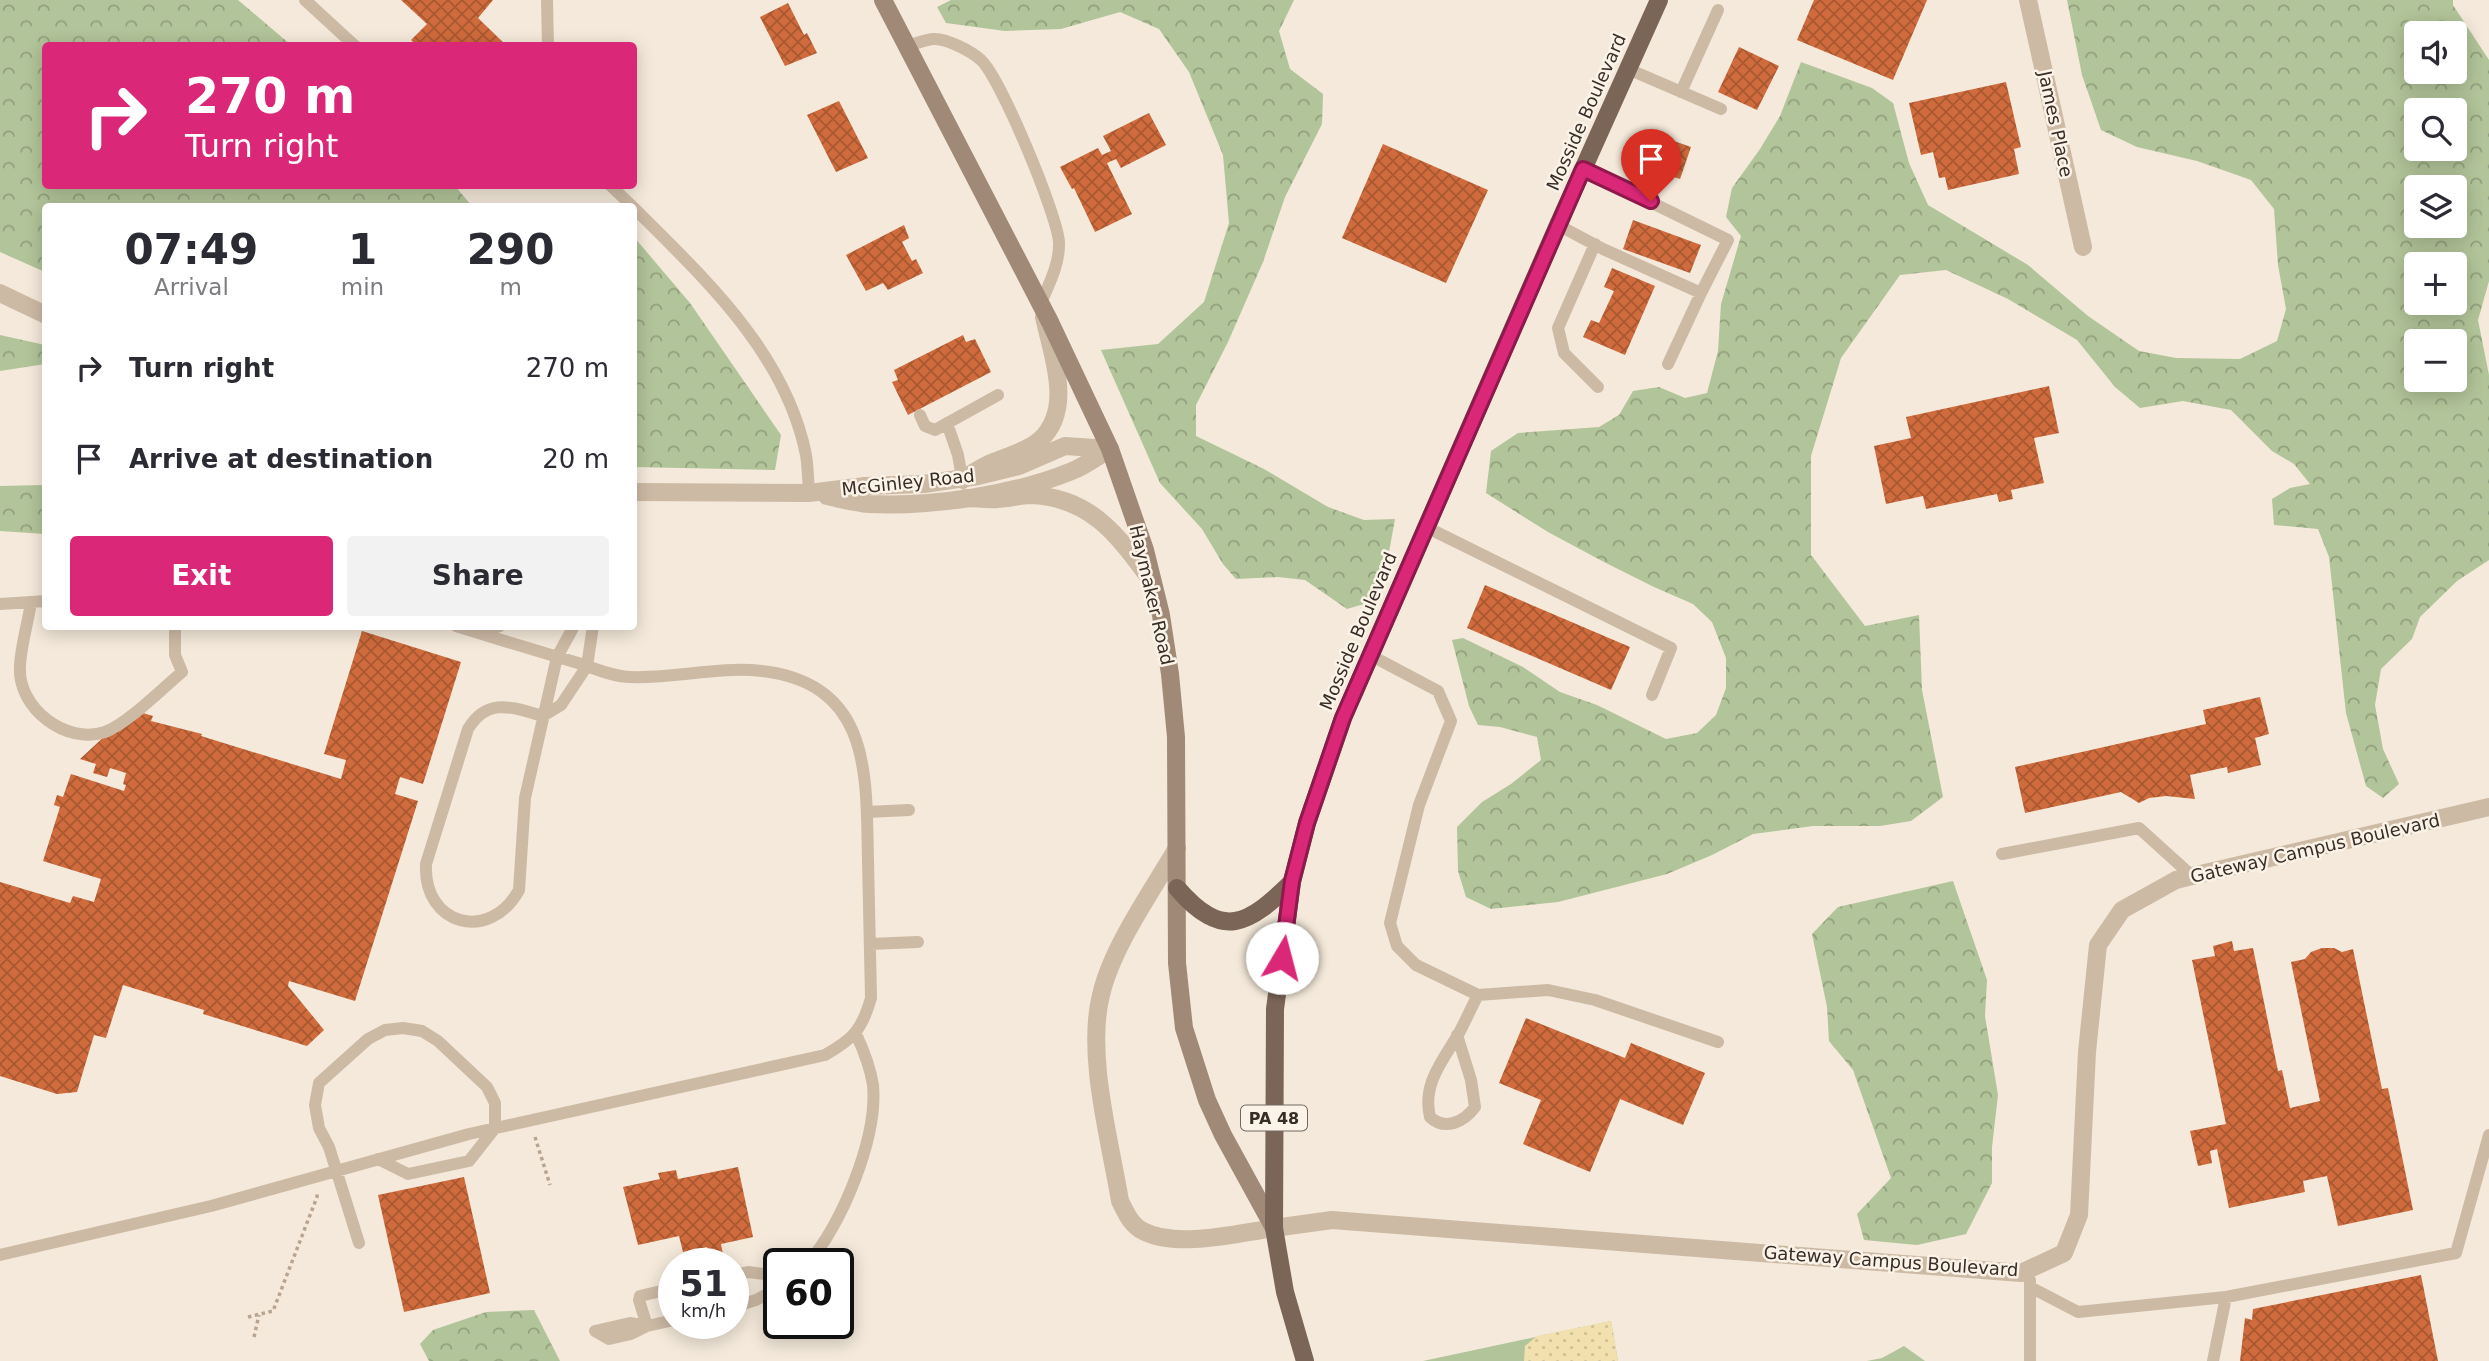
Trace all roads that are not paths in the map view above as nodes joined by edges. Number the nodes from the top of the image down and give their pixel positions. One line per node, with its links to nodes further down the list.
1 (305, 0): 7 (lane)
2 (547, 0): 8 (lane)
3 (883, 0): 9 (main road, Haymaker Road)
4 (1660, 0): 10 (main road, Mosside Boulevard / PA 48)
5 (2028, 0): 19 (street, James Place)
6 (1718, 10): 11 (lane)
7 (351, 42)
8 (548, 42)
9 (907, 46): 22 (main road, Haymaker Road); 22 (lane)
10 (1628, 69): 11 (lane); 13 (main road, Mosside Boulevard / PA 48)
11 (1681, 92): 12 (lane)
12 (1721, 109)
13 (1583, 169): 17 (main road, Mosside Boulevard / PA 48); 21 (lane)
14 (614, 189): 15 (lane)
15 (629, 203)
16 (637, 211): 32 (lane)
17 (1558, 225): 18 (lane); 34 (main road, Mosside Boulevard / PA 48)
18 (1595, 244): 21 (lane); 25 (lane)
19 (2083, 247)
20 (0, 293): 23 (street)
21 (1701, 293): 24 (lane)
22 (1041, 303): 29 (main road, Haymaker Road); 30 (street)
23 (42, 313)
24 (1668, 364)
25 (1598, 387)
26 (998, 395): 28 (lane)
27 (920, 415): 28 (lane)
28 (947, 423): 30 (lane)
29 (1110, 449): 30 (street, McGinley Road); 33 (street, McGinley Road); 35 (main road, Haymaker Road)
30 (962, 479): 32 (street, McGinley Road); 33 (lane)
31 (637, 492): 32 (street, McGinley Road)
32 (809, 493): 33 (street, McGinley Road)
33 (965, 498): 35 (street)
34 (1426, 527): 45 (main road, Mosside Boulevard / PA 48); 48 (lane)
35 (1153, 583): 53 (main road, Haymaker Road)
36 (42, 601): 37 (lane)
37 (32, 602): 38 (lane); 39 (lane)
38 (0, 604)
39 (175, 630)
40 (469, 630): 44 (lane)
41 (487, 630): 44 (lane)
42 (572, 630): 46 (lane)
43 (592, 630): 47 (lane)
44 (478, 633): 46 (lane)
45 (1370, 655): 56 (main road, Mosside Boulevard / PA 48); 60 (lane)
46 (557, 657): 47 (lane); 49 (lane)
47 (587, 666): 49 (lane); 52 (lane)
48 (1652, 695)
49 (543, 716): 49 (lane)
50 (2489, 807): 55 (street, Gateway Campus Boulevard)
51 (909, 810): 52 (lane)
52 (867, 812): 59 (lane)
53 (1177, 848): 57 (main road, Haymaker Road); 68 (street, Gateway Campus Boulevard)
54 (2002, 854): 55 (lane)
55 (2192, 876): 72 (street, Gateway Campus Boulevard)
56 (1292, 881): 57 (main road); 68 (main road, Mosside Boulevard / PA 48)
57 (1177, 888): 68 (main road, Haymaker Road)
58 (918, 942): 59 (lane)
59 (870, 944): 61 (lane)
60 (1478, 995): 62 (lane); 63 (lane)
61 (856, 1034): 64 (lane); 70 (lane)
62 (1457, 1035): 62 (lane)
63 (1717, 1042)
64 (495, 1128): 66 (lane); 66 (lane); 67 (lane)
65 (2489, 1135): 74 (lane)
66 (378, 1159): 67 (lane)
67 (337, 1170): 69 (lane); 71 (lane)
68 (1274, 1227): 72 (street, Gateway Campus Boulevard); 76 (main road, Mosside Boulevard / PA 48)
69 (359, 1243)
70 (819, 1248)
71 (0, 1255)
72 (2030, 1278): 74 (lane); 77 (lane)
73 (658, 1292): 75 (lane)
74 (2226, 1297): 78 (lane)
75 (658, 1324)
76 (1305, 1361)
77 (2029, 1361)
78 (2213, 1361)

